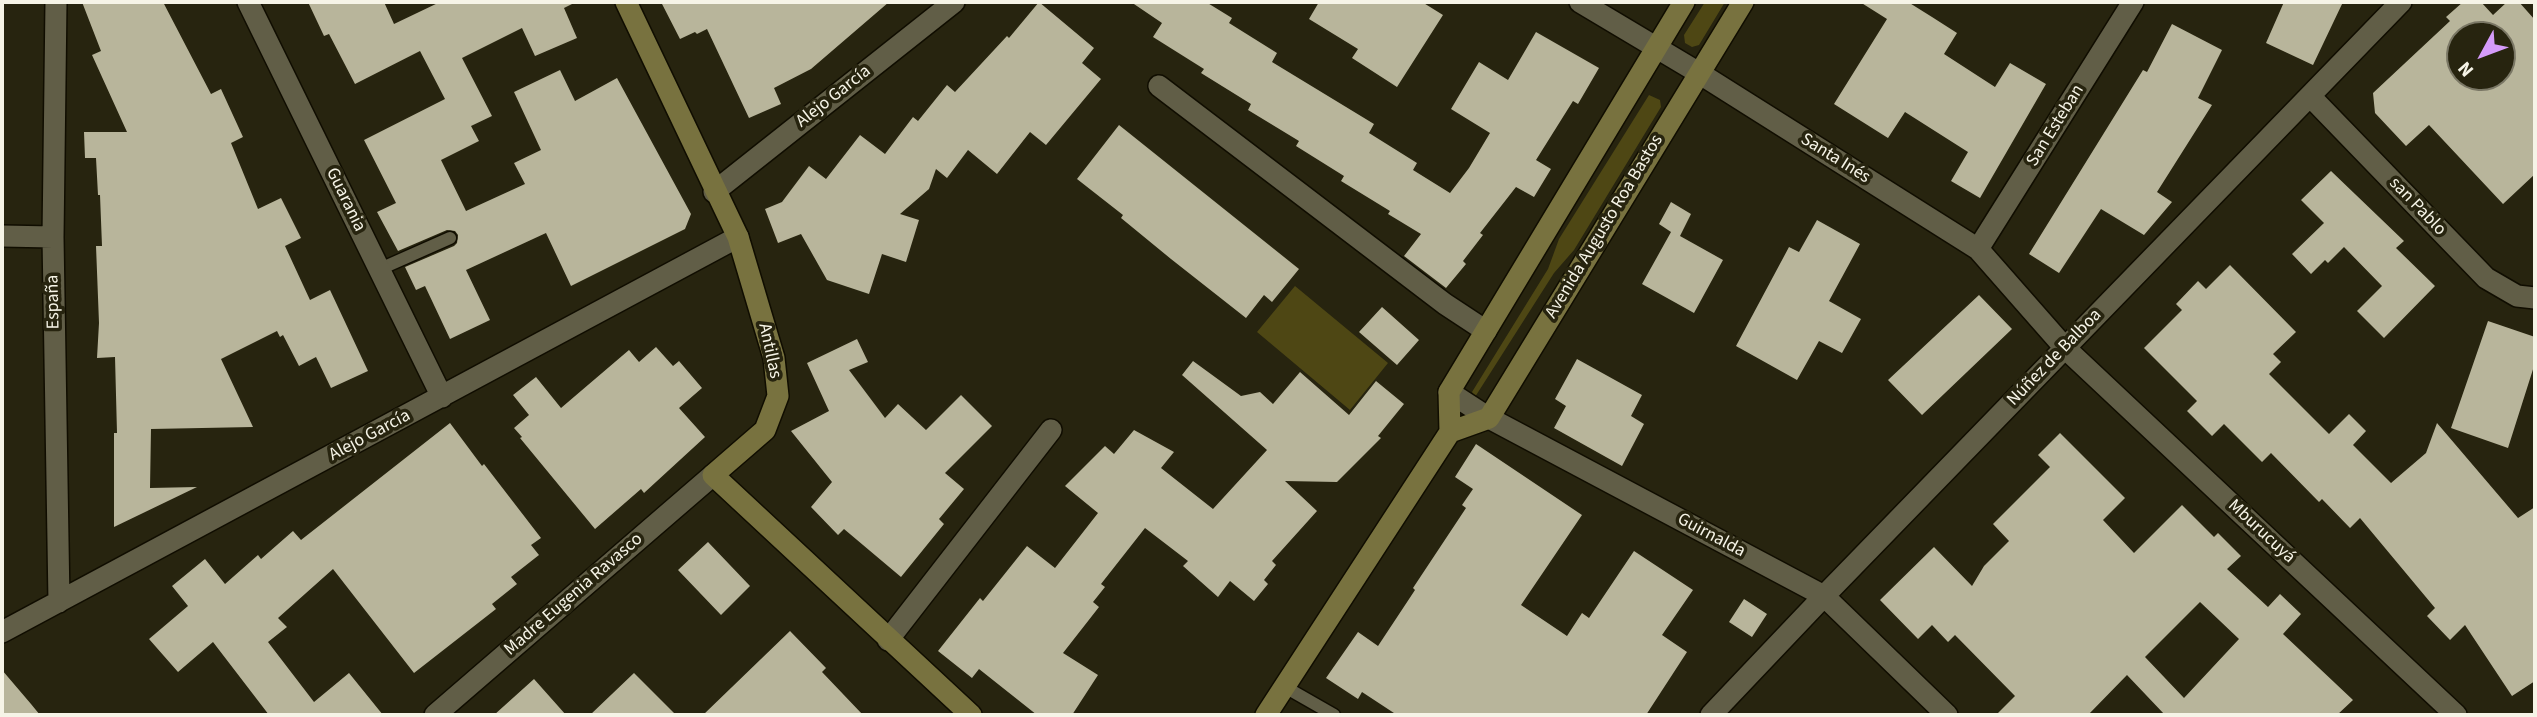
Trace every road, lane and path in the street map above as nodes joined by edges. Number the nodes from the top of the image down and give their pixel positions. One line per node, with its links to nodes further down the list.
1 (56, 2): 16 (street, España)
2 (248, 2): 20 (street, Guarania)
3 (626, 2): 14 (main road, Antillas)
4 (954, 2): 14 (street, Alejo García)
5 (1580, 2): 10 (street, Santa Inés)
6 (1684, 2): 10 (main road)
7 (1743, 2): 11 (main road, Avenida Augusto Roa Bastos)
8 (2133, 2): 19 (street, San Esteban)
9 (2401, 2): 13 (street, Núñez de Balboa)
10 (1656, 48): 11 (street, Santa Inés); 22 (main road)
11 (1699, 73): 19 (street, Santa Inés); 26 (main road, Avenida Augusto Roa Bastos)
12 (1160, 86): 22 (street)
13 (2310, 96): 21 (street, san Pablo); 23 (street, Núñez de Balboa)
14 (714, 192): 17 (main road, Antillas)
15 (2, 236): 16 (street)
16 (53, 237): 31 (street, España)
17 (737, 237): 25 (street, Alejo García); 29 (main road, Antillas)
18 (450, 238): 20 (lane)
19 (1978, 250): 23 (street, Santa Inés)
20 (380, 269): 25 (street, Guarania)
21 (2535, 298)
22 (1486, 331): 24 (main road)
23 (2065, 348): 30 (street, Núñez de Balboa); 41 (street, Mburucuyá)
24 (1449, 392): 26 (street, Guirnalda); 28 (main road)
25 (442, 397): 31 (street, Alejo García)
26 (1489, 418): 28 (main road); 30 (street, Guirnalda)
27 (1051, 430): 33 (street)
28 (1450, 432): 34 (main road)
29 (713, 475): 33 (main road); 35 (street, Madre Eugenia Ravasco)
30 (1824, 596): 39 (street, Núñez de Balboa); 40 (street, Guirnalda)
31 (60, 602): 32 (street, Alejo García)
32 (2, 632)
33 (888, 640): 36 (main road)
34 (1284, 687): 37 (main road); 38 (lane)
35 (435, 715)
36 (971, 715)
37 (1266, 715)
38 (1334, 715)
39 (1711, 715)
40 (1947, 715)
41 (2456, 715)

